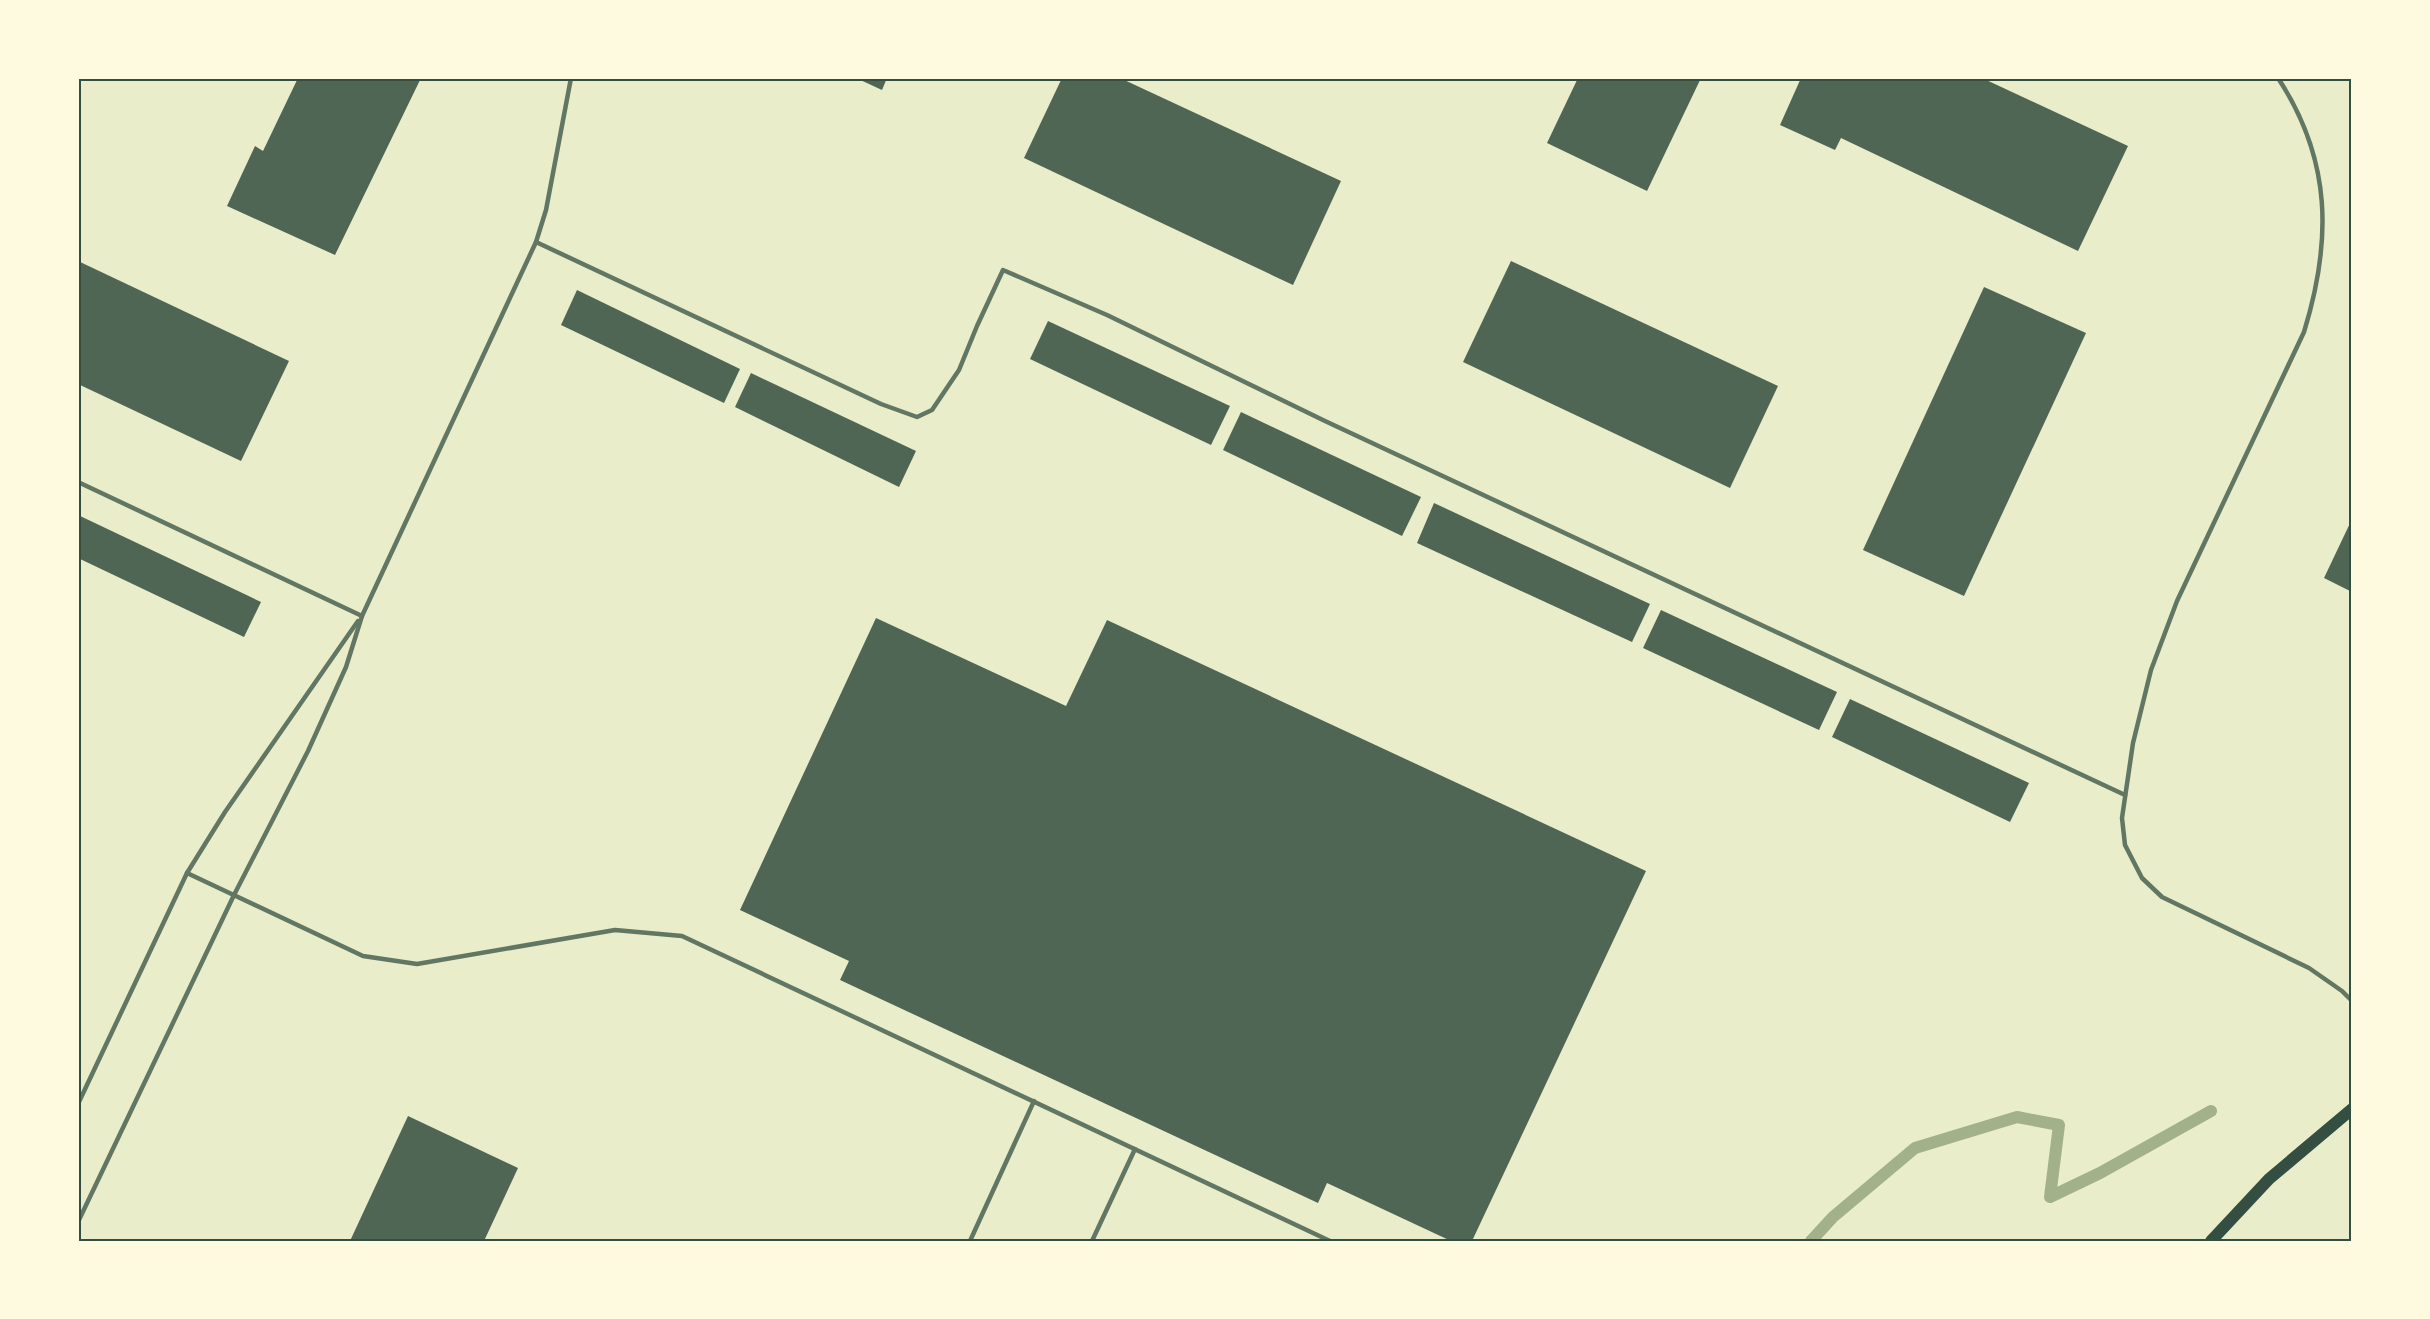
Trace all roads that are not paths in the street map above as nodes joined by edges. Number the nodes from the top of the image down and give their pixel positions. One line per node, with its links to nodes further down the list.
1 (572, 78): 3 (lane)
2 (2278, 78): 6 (lane)
3 (536, 242): 5 (lane); 6 (lane)
4 (78, 482): 5 (lane)
5 (362, 616): 7 (lane); 8 (lane)
6 (2125, 795): 9 (lane)
7 (187, 873): 8 (lane); 11 (lane)
8 (234, 895): 10 (lane); 14 (lane)
9 (2352, 1001)
10 (1034, 1101): 13 (lane); 15 (lane)
11 (78, 1104)
12 (2352, 1109): 18 (main road)
13 (1135, 1149): 16 (lane); 17 (lane)
14 (78, 1222)
15 (970, 1241)
16 (1092, 1241)
17 (1330, 1241)
18 (2211, 1241)

